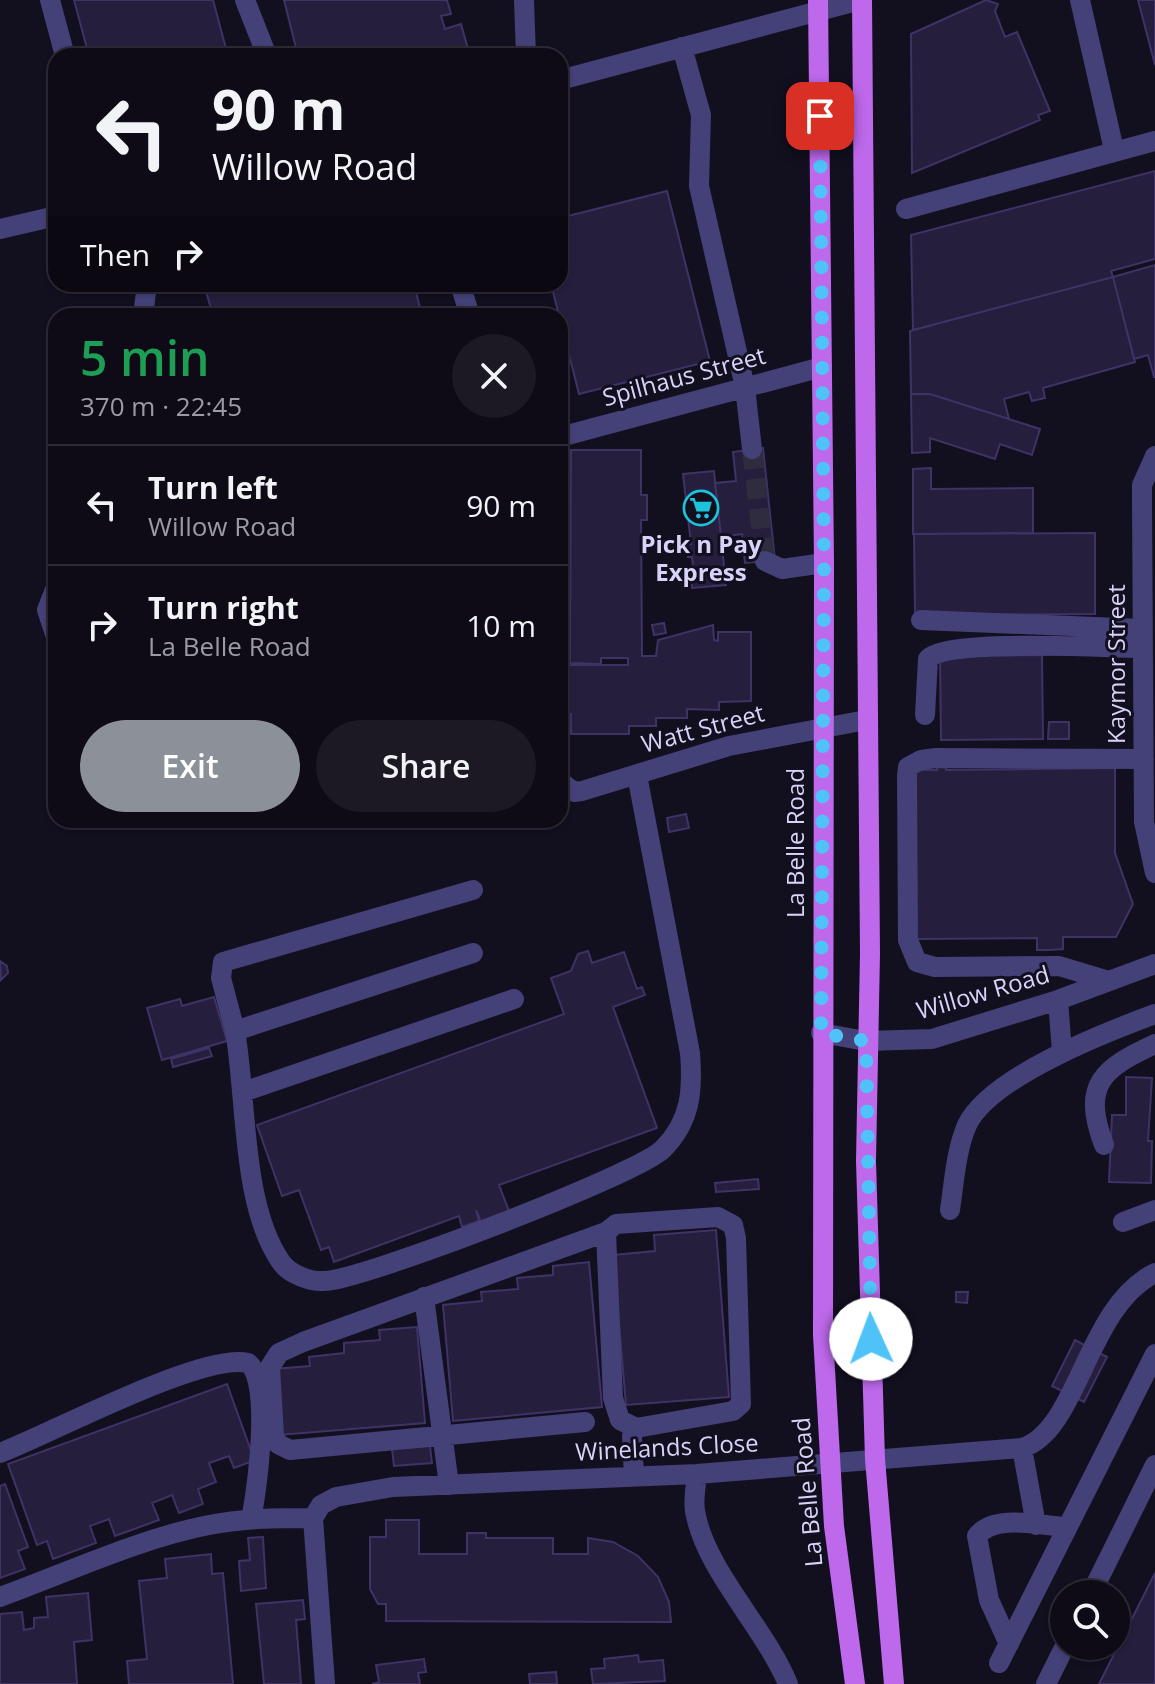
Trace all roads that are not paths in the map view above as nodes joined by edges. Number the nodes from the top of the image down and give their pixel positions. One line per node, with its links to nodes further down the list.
1 (50, 0): 8 (street)
2 (245, 0): 9 (street)
3 (524, 0): 10 (street)
4 (861, 0): 6 (street); 27 (main road)
5 (1080, 0): 13 (street)
6 (818, 5): 7 (street); 17 (main road, La Belle Road)
7 (682, 47): 11 (street); 18 (street)
8 (63, 48)
9 (264, 48)
10 (526, 48)
11 (568, 78)
12 (1155, 141): 13 (street)
13 (1114, 150): 14 (street)
14 (906, 209)
15 (48, 218): 16 (street)
16 (0, 229)
17 (822, 367): 18 (street, Spilhaus Street); 23 (main road, La Belle Road)
18 (745, 387): 19 (street, Spilhaus Street); 20 (street)
19 (568, 435)
20 (752, 449)
21 (1155, 456): 25 (street, Kaymor Street)
22 (765, 561): 23 (street)
23 (824, 563): 28 (main road, La Belle Road)
24 (921, 620): 25 (street)
25 (1143, 639): 26 (street); 29 (street, Kaymor Street)
26 (925, 715)
27 (866, 720): 28 (street, Watt Street); 42 (main road)
28 (822, 726): 30 (street, Watt Street); 41 (main road, La Belle Road)
29 (1147, 771): 32 (street, Kaymor Street); 36 (street)
30 (637, 775): 31 (street, Watt Street); 45 (street)
31 (568, 787)
32 (1155, 873)
33 (473, 890): 40 (street)
34 (473, 953): 40 (street)
35 (1155, 964): 36 (street, Willow Road)
36 (1109, 981): 38 (street, Willow Road)
37 (514, 999): 45 (street)
38 (1058, 1000): 42 (street, Willow Road); 44 (street)
39 (1155, 1014): 44 (street)
40 (235, 1031): 45 (street)
41 (821, 1033): 42 (street, Willow Road); 60 (main road, La Belle Road)
42 (866, 1041): 59 (main road)
43 (1155, 1044): 46 (street)
44 (1062, 1052): 47 (street)
45 (243, 1092)
46 (1104, 1145)
47 (950, 1210)
48 (1155, 1210): 49 (street)
49 (1123, 1222)
50 (606, 1232): 52 (street); 55 (street); 55 (street)
51 (1155, 1273): 57 (street)
52 (424, 1297): 56 (street); 56 (street)
53 (1155, 1354): 68 (street)
54 (585, 1422): 56 (street)
55 (636, 1428): 63 (street)
56 (441, 1434): 64 (street)
57 (1022, 1448): 59 (street, Winelands Close); 67 (street)
58 (0, 1453): 66 (street)
59 (875, 1459): 60 (street, Winelands Close); 77 (main road)
60 (830, 1464): 62 (street, Winelands Close); 76 (main road, La Belle Road)
61 (1155, 1465): 69 (street)
62 (697, 1474): 63 (street, Winelands Close); 75 (street)
63 (634, 1477): 64 (street, Winelands Close)
64 (449, 1485): 65 (street, Winelands Close)
65 (313, 1518): 66 (street); 74 (street)
66 (251, 1519): 70 (street)
67 (1036, 1525): 68 (street); 71 (street)
68 (1067, 1527): 71 (street)
69 (1098, 1580)
70 (0, 1597)
71 (1009, 1644): 73 (street)
72 (1058, 1660): 78 (street)
73 (999, 1663)
74 (325, 1684)
75 (788, 1684)
76 (855, 1684)
77 (894, 1684)
78 (1046, 1684)

